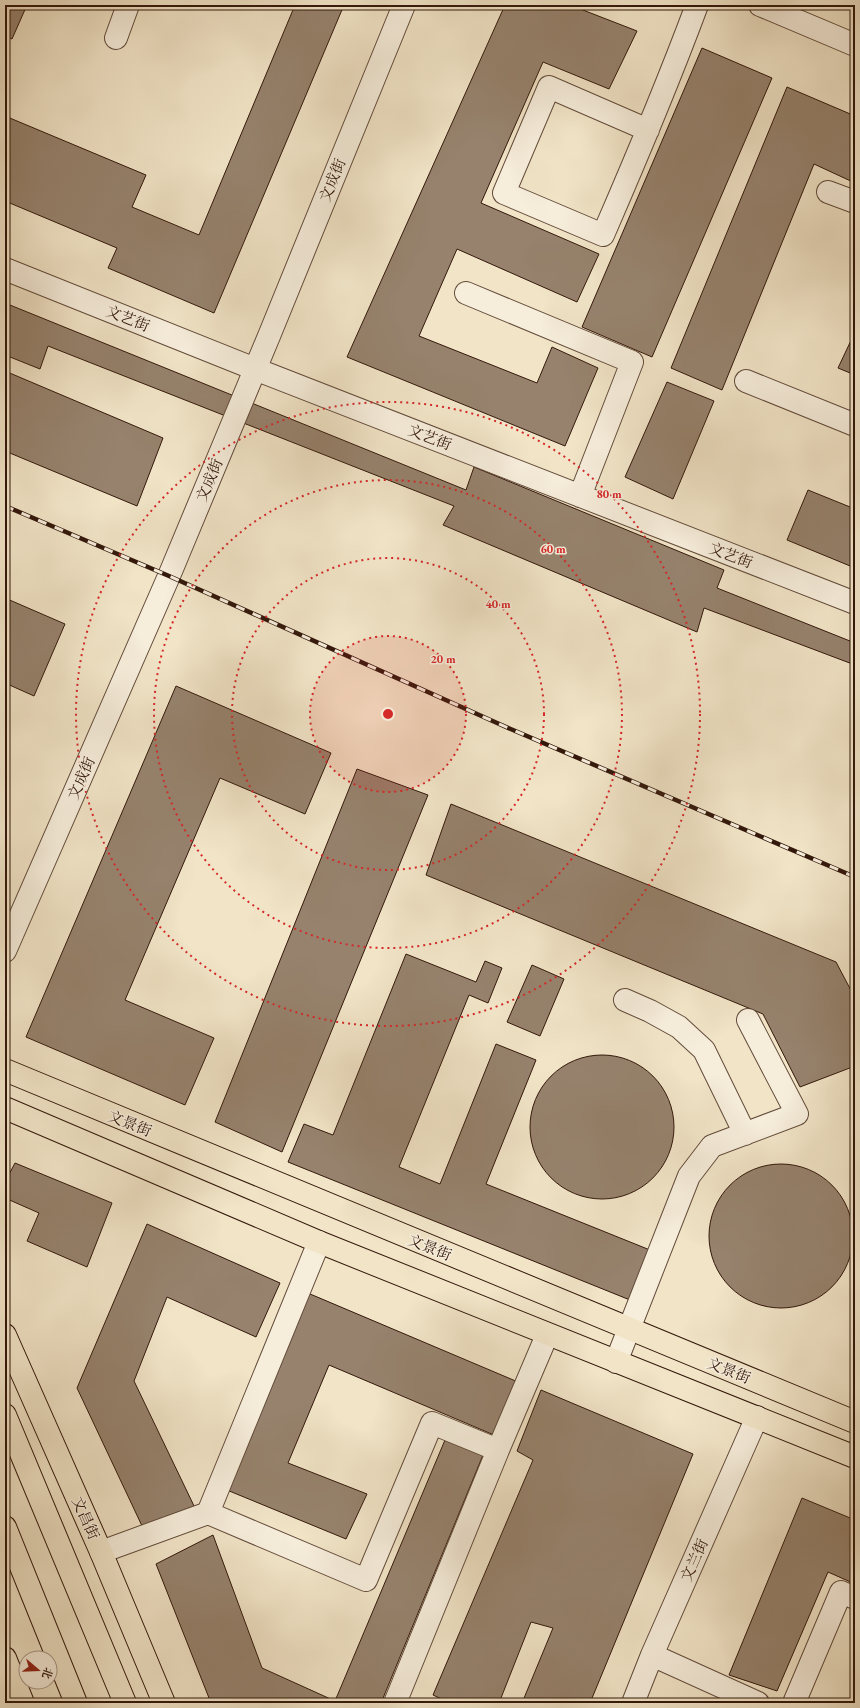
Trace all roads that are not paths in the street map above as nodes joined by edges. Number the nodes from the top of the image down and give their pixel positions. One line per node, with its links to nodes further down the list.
1 (128, 5): 5 (street)
2 (404, 5): 12 (street, 文成街)
3 (697, 5): 7 (street)
4 (760, 5): 6 (street)
5 (116, 38)
6 (855, 45)
7 (648, 130): 7 (street)
8 (828, 192): 9 (street)
9 (855, 202)
10 (5, 269): 12 (street, 文艺街)
11 (466, 293): 15 (street)
12 (255, 369): 15 (street, 文艺街); 17 (street, 文成街)
13 (746, 381): 14 (street)
14 (855, 425)
15 (580, 496): 16 (street, 文艺街)
16 (855, 603)
17 (5, 951)
18 (624, 1000): 22 (street)
19 (748, 1020): 22 (street)
20 (5, 1070): 24 (main road, 文景街)
21 (5, 1108): 23 (main road)
22 (745, 1134): 24 (street)
23 (319, 1242): 26 (main road); 33 (street)
24 (629, 1329): 27 (street); 30 (main road, 文景街)
25 (5, 1334): 35 (main road, 文昌街)
26 (547, 1335): 27 (main road); 31 (street)
27 (616, 1362): 29 (main road)
28 (5, 1415): 41 (main road)
29 (757, 1417): 32 (main road); 37 (street, 文兰街)
30 (855, 1422)
31 (498, 1450): 33 (street); 43 (street)
32 (855, 1457)
33 (208, 1514): 35 (street)
34 (5, 1527): 40 (main road)
35 (101, 1552): 42 (main road, 文昌街)
36 (855, 1598): 46 (street)
37 (652, 1654): 44 (street, 文兰街); 45 (street)
38 (5, 1658): 39 (main road)
39 (23, 1703)
40 (76, 1703)
41 (125, 1703)
42 (164, 1703)
43 (395, 1703)
44 (633, 1703)
45 (758, 1703)
46 (794, 1703)

